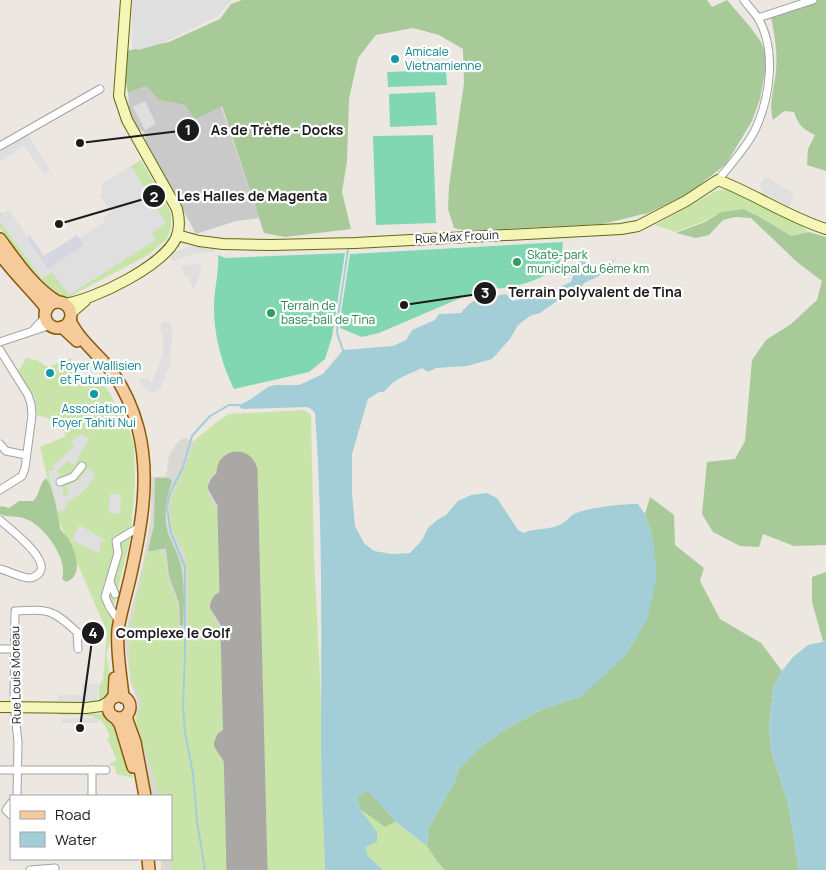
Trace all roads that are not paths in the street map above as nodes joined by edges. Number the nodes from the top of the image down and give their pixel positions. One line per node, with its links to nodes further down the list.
1 (126, 0): 9 (street)
2 (744, 0): 4 (street)
3 (813, 0): 4 (street)
4 (758, 18): 7 (street)
5 (100, 88): 6 (street)
6 (0, 146)
7 (718, 180): 8 (street); 9 (street, Rue Max Frouin)
8 (826, 229)
9 (177, 235): 12 (street)
10 (0, 239): 12 (main road)
11 (0, 254): 12 (main road)
12 (58, 315): 13 (street); 13 (street); 22 (main road); 30 (main road)
13 (32, 331): 14 (street)
14 (0, 342)
15 (0, 350): 17 (street)
16 (0, 444): 17 (street)
17 (26, 455): 20 (street)
18 (82, 466): 19 (street)
19 (60, 482)
20 (0, 490)
21 (0, 520): 23 (street)
22 (136, 529): 24 (street); 26 (main road)
23 (0, 569)
24 (110, 582): 25 (street); 26 (street)
25 (115, 594)
26 (117, 618): 30 (main road)
27 (0, 649): 28 (street)
28 (14, 649): 29 (street, Rue Louis Moreau); 32 (street, Rue Louis Moreau)
29 (78, 649)
30 (116, 698): 33 (street); 34 (main road); 35 (main road)
31 (0, 707): 32 (street)
32 (14, 707): 33 (street); 37 (street, Rue Louis Moreau)
33 (86, 708): 35 (street)
34 (127, 714): 35 (main road); 43 (main road)
35 (114, 716): 42 (main road)
36 (0, 770): 37 (street)
37 (18, 770): 38 (street); 40 (street, Rue Louis Moreau)
38 (92, 770): 39 (street); 41 (street)
39 (106, 770)
40 (17, 795)
41 (92, 795)
42 (139, 795)
43 (145, 795)
44 (54, 868): 45 (street)
45 (30, 870)

